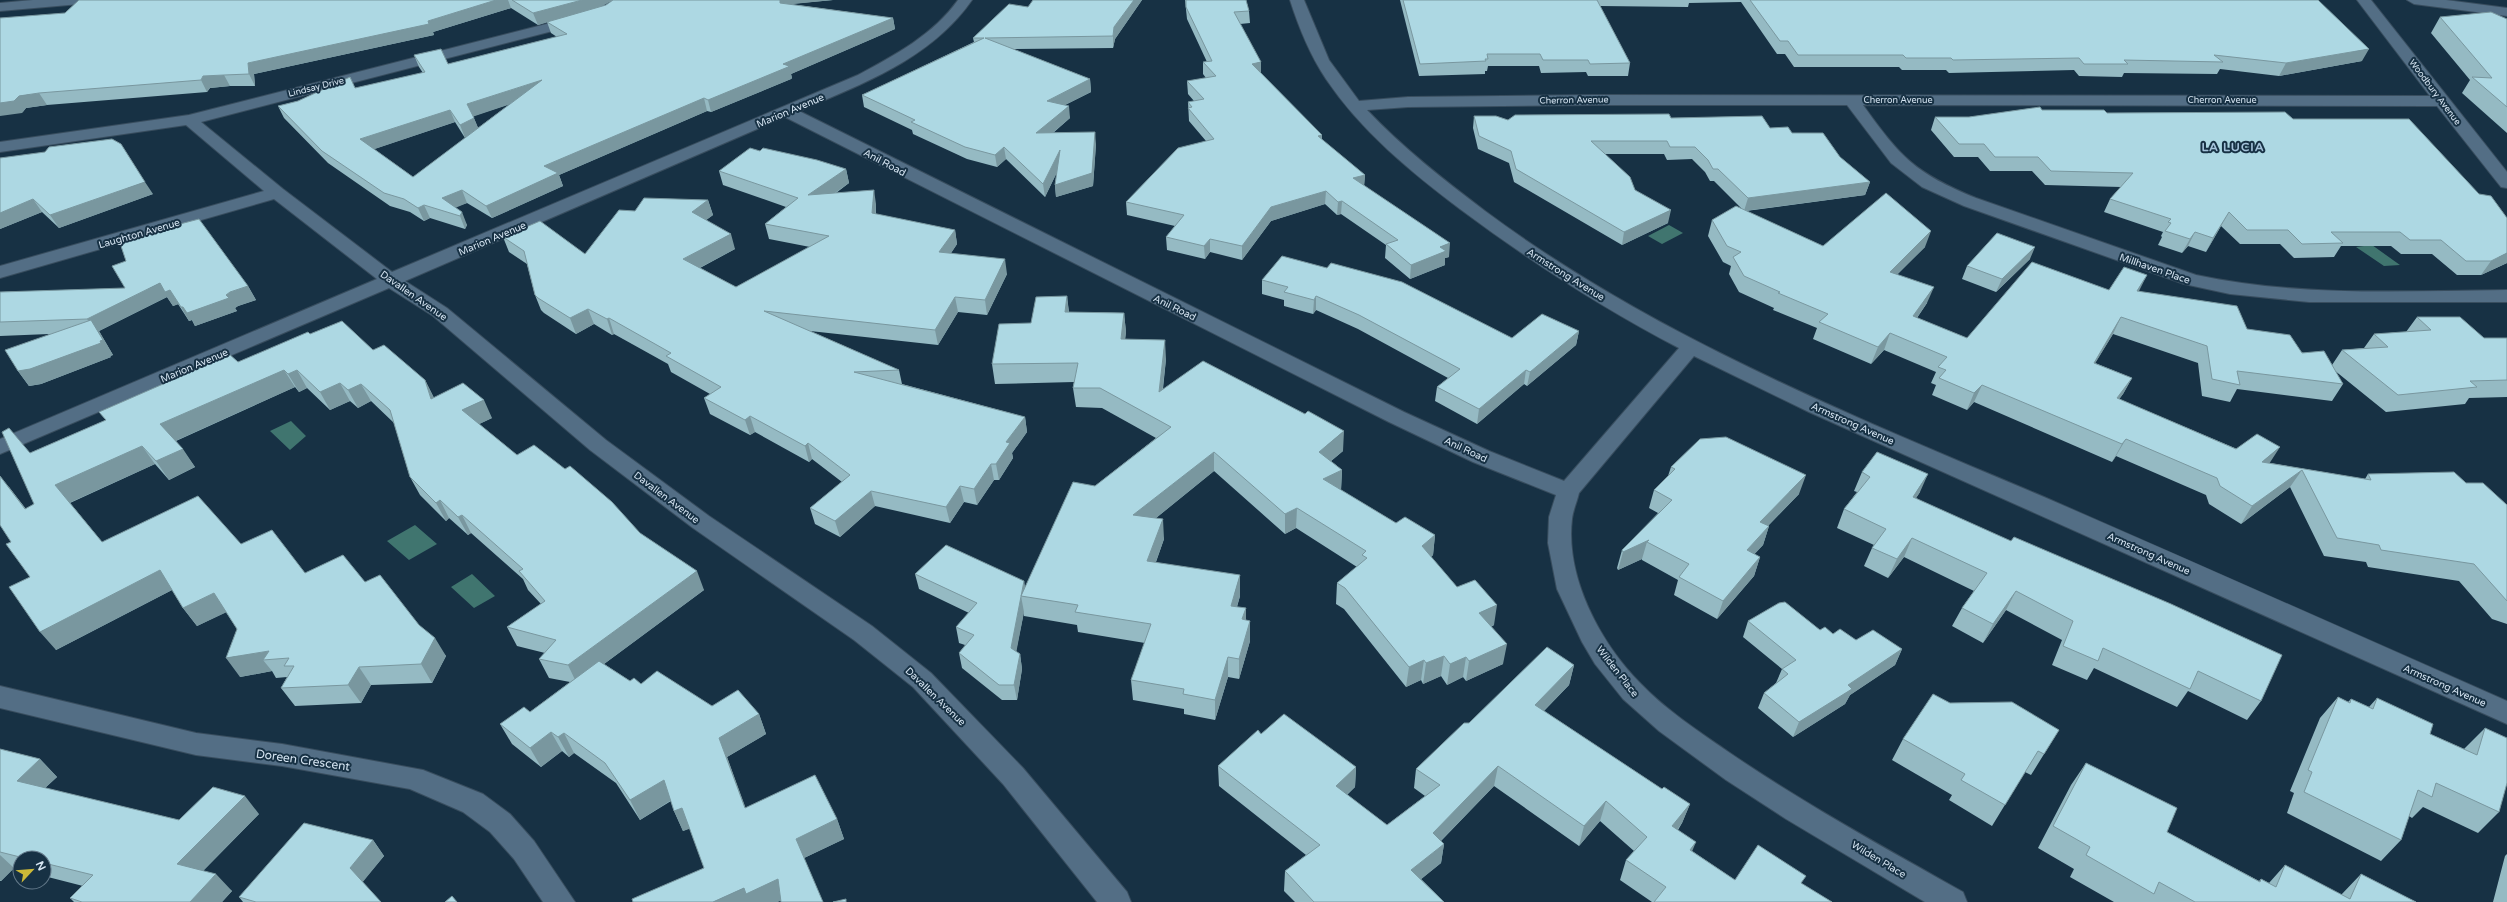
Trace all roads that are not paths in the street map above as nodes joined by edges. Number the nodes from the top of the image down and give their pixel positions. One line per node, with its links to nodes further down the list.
1 (80, 0): 7 (street)
2 (626, 0): 13 (street, Lindsay Drive)
3 (965, 0): 12 (street, Marion Avenue)
4 (1297, 0): 11 (street, Armstrong Avenue)
5 (2364, 0): 10 (street, Woodbury Avenue)
6 (2414, 0): 8 (street)
7 (0, 7)
8 (2507, 12)
9 (1852, 101): 10 (street, Cherron Avenue); 11 (street, Cherron Avenue); 19 (street, Millhaven Place)
10 (2441, 101): 15 (street, Woodbury Avenue)
11 (1355, 106): 20 (street, Armstrong Avenue)
12 (786, 111): 18 (street, Marion Avenue); 22 (street, Anil Road)
13 (189, 120): 14 (street, Lindsay Drive); 16 (street, Davallen Avenue)
14 (0, 147)
15 (2507, 183)
16 (277, 193): 17 (street, Laughton Avenue); 18 (street, Davallen Avenue)
17 (0, 272)
18 (392, 281): 21 (street, Marion Avenue); 26 (street, Davallen Avenue)
19 (2507, 296)
20 (1691, 347): 22 (street, Wilden Place); 24 (street, Armstrong Avenue)
21 (0, 447)
22 (1568, 492): 27 (street, Wilden Place)
23 (0, 697): 25 (street, Doreen Crescent)
24 (2507, 713)
25 (560, 902)
26 (1116, 902)
27 (1952, 902)

